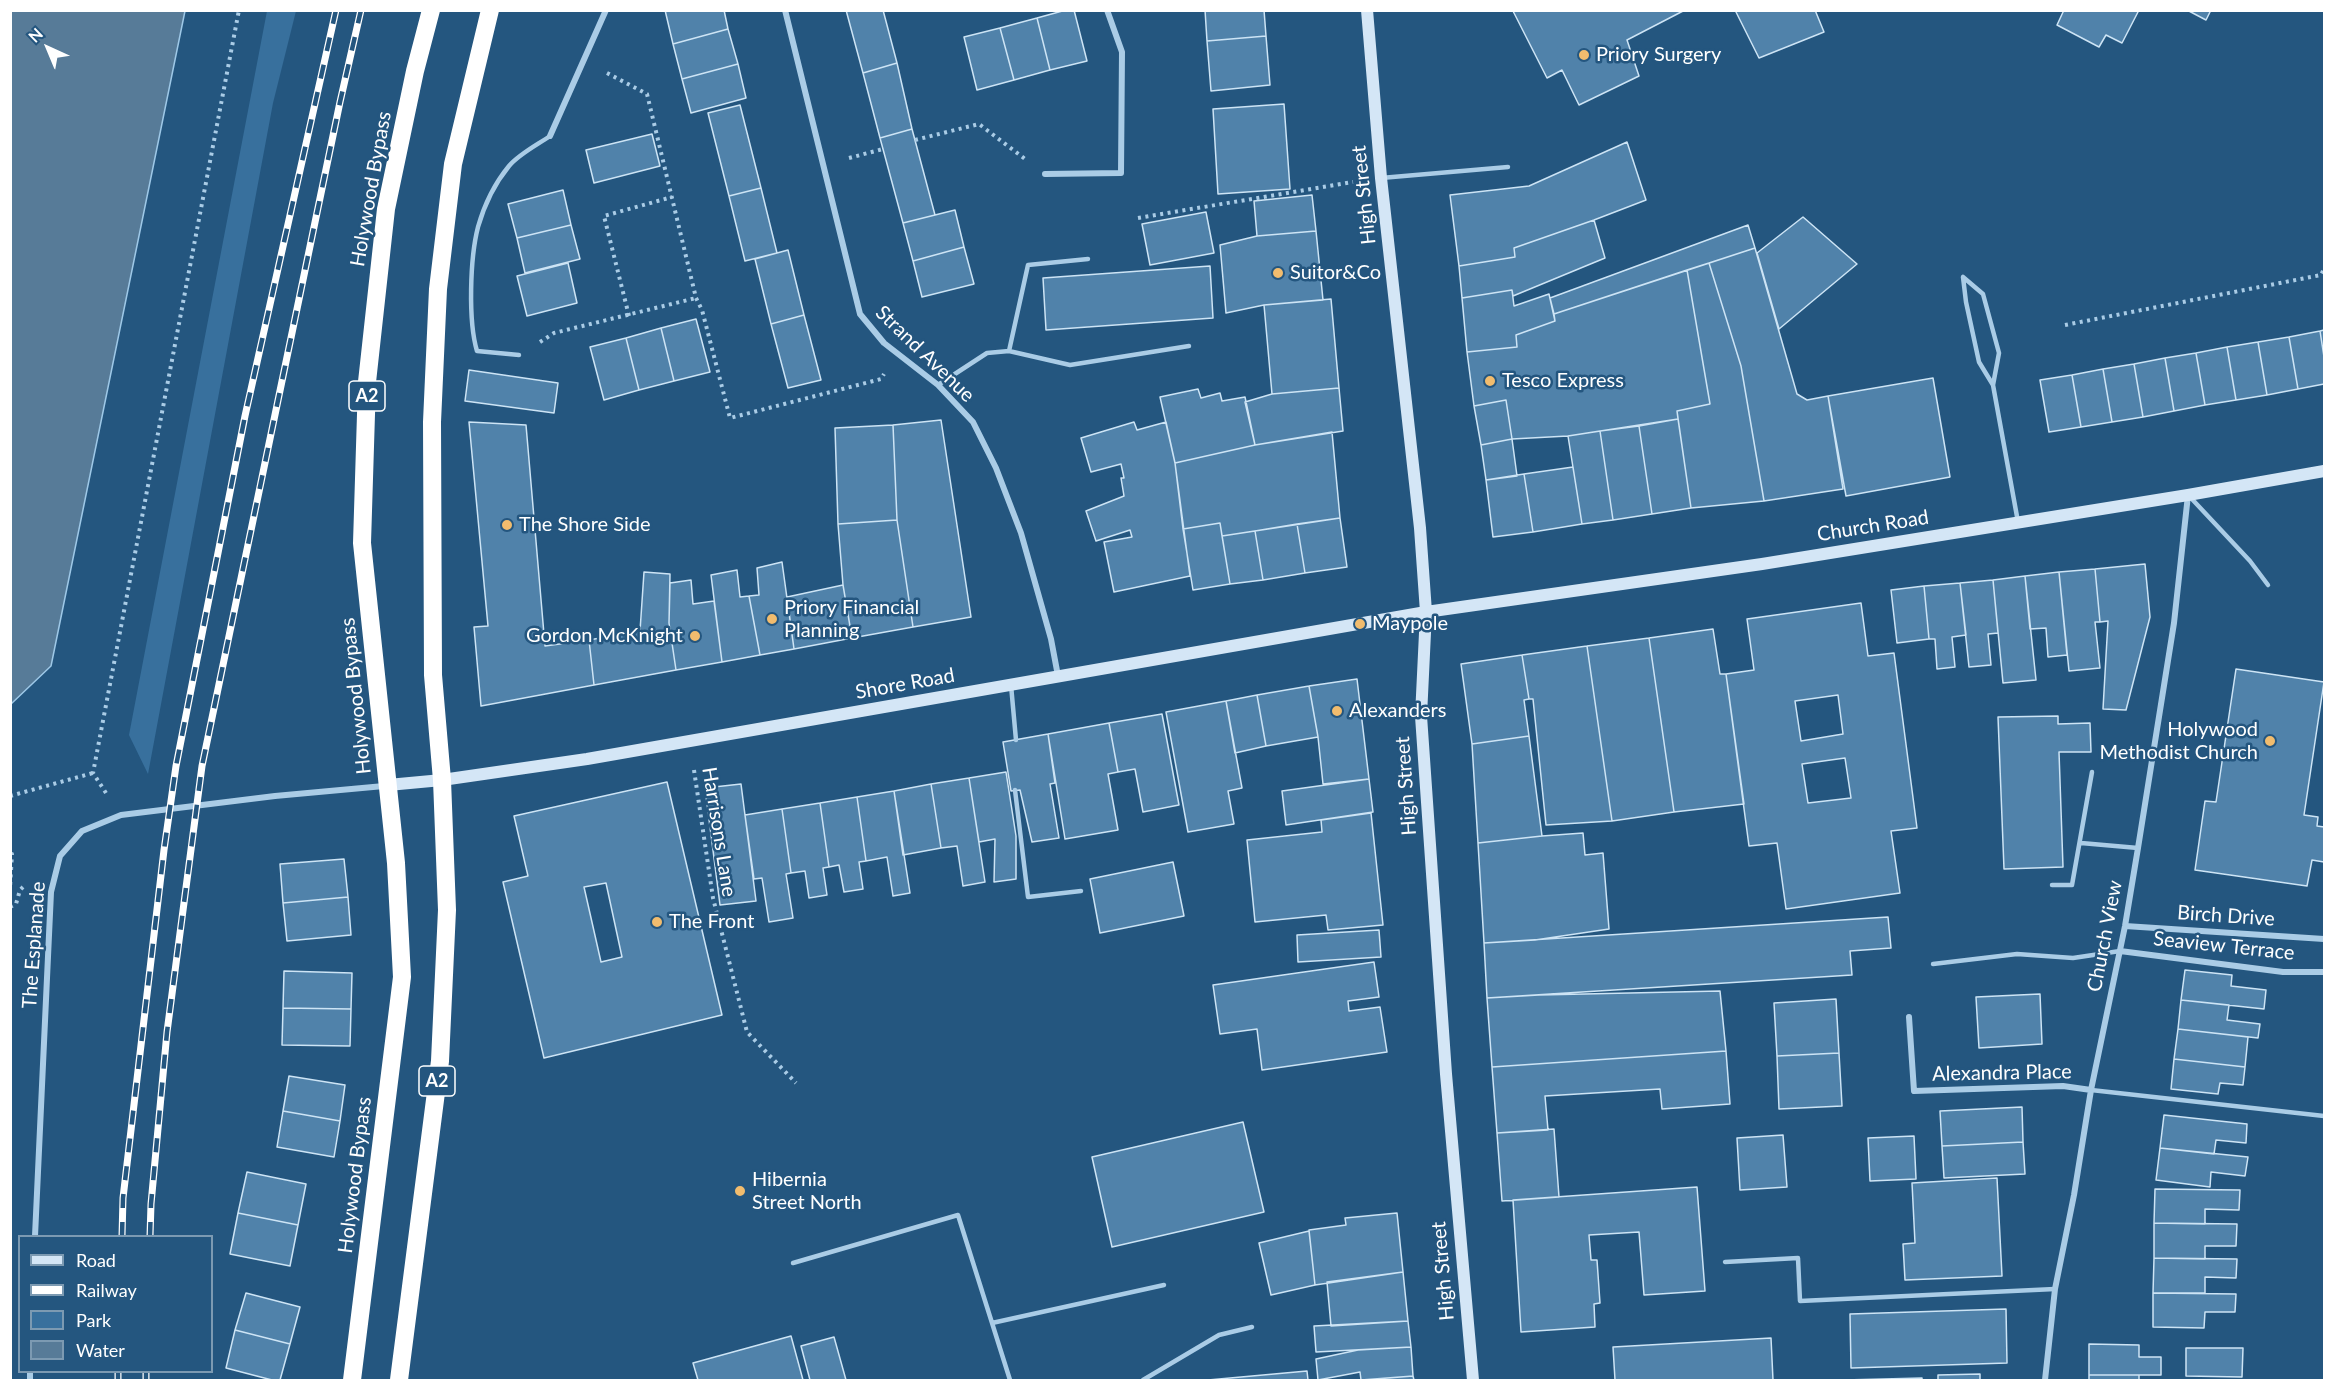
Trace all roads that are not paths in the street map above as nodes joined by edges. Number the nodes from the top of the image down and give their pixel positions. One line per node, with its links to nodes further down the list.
1 (431, 10): 27 (highway, Holywood Bypass / A2)
2 (490, 10): 26 (highway, A2)
3 (606, 10): 7 (street)
4 (785, 10): 15 (street, Strand Avenue)
5 (1107, 10): 9 (street)
6 (1367, 10): 10 (street, High Street)
7 (550, 136): 14 (lane)
8 (1508, 167): 10 (lane)
9 (1045, 174)
10 (1381, 178): 21 (street, High Street)
11 (1088, 259): 13 (lane)
12 (1190, 346): 13 (lane)
13 (1009, 351): 15 (lane)
14 (519, 355)
15 (938, 385): 22 (street, Strand Avenue)
16 (1993, 385): 16 (lane); 19 (lane)
17 (2325, 471): 18 (street, Church Road)
18 (2188, 495): 19 (street, Church Road); 20 (lane); 30 (street, Church View)
19 (2019, 522): 21 (street, Church Road)
20 (2268, 585)
21 (1426, 612): 22 (street, Shore Road); 52 (street, High Street)
22 (1058, 676): 23 (street, Shore Road)
23 (1011, 685): 24 (lane); 26 (street, Shore Road)
24 (1016, 740)
25 (2092, 772): 29 (lane)
26 (442, 780): 27 (street, Shore Road); 49 (highway, A2)
27 (388, 785): 41 (street, The Esplanade); 48 (highway, Holywood Bypass / A2)
28 (1016, 790): 32 (lane)
29 (2081, 843): 30 (lane); 31 (lane)
30 (2138, 848): 33 (street, Church View)
31 (2052, 885)
32 (1081, 891)
33 (2125, 927): 34 (street, Birch Drive); 35 (street, Church View)
34 (2325, 939)
35 (2120, 951): 36 (lane); 37 (street, Seaview Terrace); 39 (street, Church View)
36 (1933, 964)
37 (2325, 972)
38 (1909, 1017): 39 (street, Alexandra Place)
39 (2091, 1090): 40 (lane); 45 (street, Church View)
40 (2325, 1116)
41 (35, 1235)
42 (1725, 1262): 45 (lane)
43 (793, 1263): 46 (lane)
44 (1164, 1285): 46 (lane)
45 (2055, 1289): 53 (street, Church View)
46 (992, 1323): 50 (lane)
47 (1252, 1328): 51 (lane)
48 (352, 1380)
49 (399, 1380)
50 (1010, 1380)
51 (1143, 1380)
52 (1473, 1380)
53 (2045, 1380)

